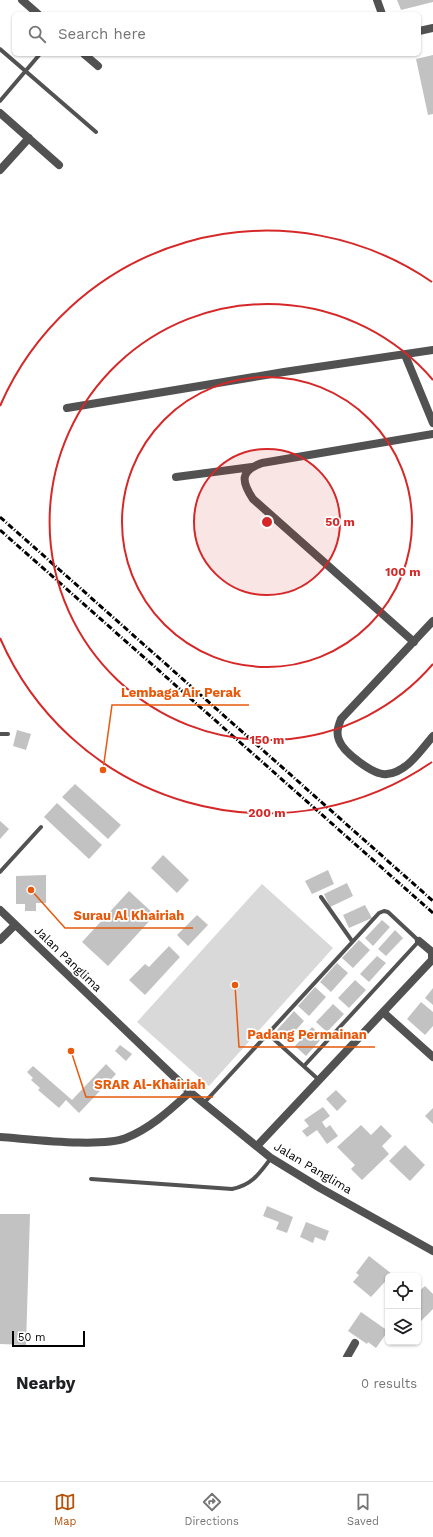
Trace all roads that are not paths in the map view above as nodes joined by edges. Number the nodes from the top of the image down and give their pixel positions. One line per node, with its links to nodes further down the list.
1 (22, 0): 3 (street)
2 (376, 0): 4 (street)
3 (36, 12)
4 (381, 12)
5 (433, 28): 6 (street)
6 (421, 31)
7 (0, 50): 11 (lane)
8 (38, 56): 11 (lane)
9 (86, 56): 10 (street)
10 (98, 66)
11 (24, 71): 12 (lane); 14 (lane)
12 (0, 101)
13 (0, 113): 15 (street)
14 (96, 132)
15 (29, 138): 16 (street); 17 (street)
16 (60, 165)
17 (0, 170)
18 (433, 350): 19 (street)
19 (405, 355): 20 (street); 21 (street)
20 (68, 408)
21 (433, 423)
22 (433, 434): 23 (street)
23 (252, 467): 24 (street); 26 (street)
24 (176, 477)
25 (433, 621): 26 (street)
26 (414, 642): 29 (street)
27 (0, 734): 28 (lane)
28 (8, 734)
29 (433, 736)
30 (41, 828): 31 (lane)
31 (0, 872)
32 (321, 896): 36 (lane)
33 (0, 910): 34 (street, Jalan Panglima)
34 (16, 925): 35 (street); 43 (street, Jalan Panglima)
35 (0, 940)
36 (352, 941): 37 (lane); 39 (lane)
37 (419, 941): 38 (street); 41 (lane)
38 (384, 1013): 40 (street); 42 (street)
39 (267, 1033): 41 (lane); 44 (lane)
40 (433, 1057)
41 (304, 1066): 42 (lane)
42 (320, 1080): 46 (street)
43 (190, 1092): 44 (street, Jalan Panglima); 45 (street)
44 (204, 1103): 46 (street, Jalan Panglima)
45 (0, 1137)
46 (257, 1146): 47 (street, Jalan Panglima)
47 (271, 1158): 48 (lane); 49 (street, Jalan Panglima)
48 (91, 1179)
49 (433, 1250)
50 (355, 1343): 51 (street)
51 (347, 1357)

